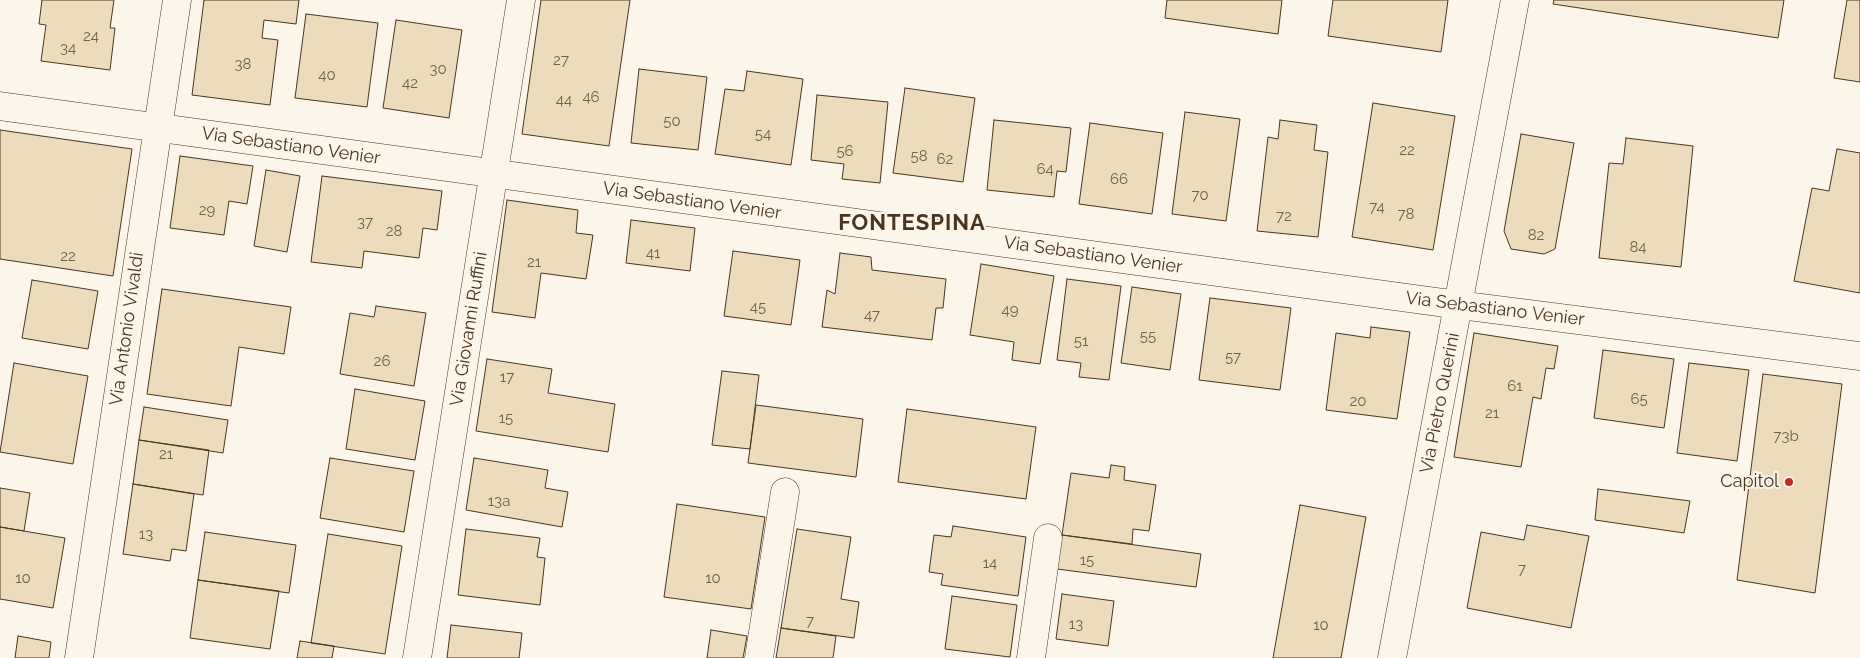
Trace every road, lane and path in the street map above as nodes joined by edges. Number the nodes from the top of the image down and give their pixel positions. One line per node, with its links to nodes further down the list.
1 (177, 0): 5 (street, Via Antonio Vivaldi)
2 (521, 0): 6 (street, Via Giovanni Ruffini)
3 (1514, 0): 7 (street, Via Pietro Querini)
4 (0, 106): 5 (street, Via Sebastiano Venier)
5 (156, 128): 6 (street, Via Sebastiano Venier); 11 (street, Via Antonio Vivaldi)
6 (493, 174): 7 (street, Via Sebastiano Venier); 12 (street, Via Giovanni Ruffini)
7 (1459, 305): 8 (street, Via Sebastiano Venier); 15 (street, Via Pietro Querini)
8 (1860, 356)
9 (785, 492): 13 (street)
10 (1048, 538): 14 (street)
11 (79, 658)
12 (417, 658)
13 (759, 658)
14 (1031, 658)
15 (1392, 658)

